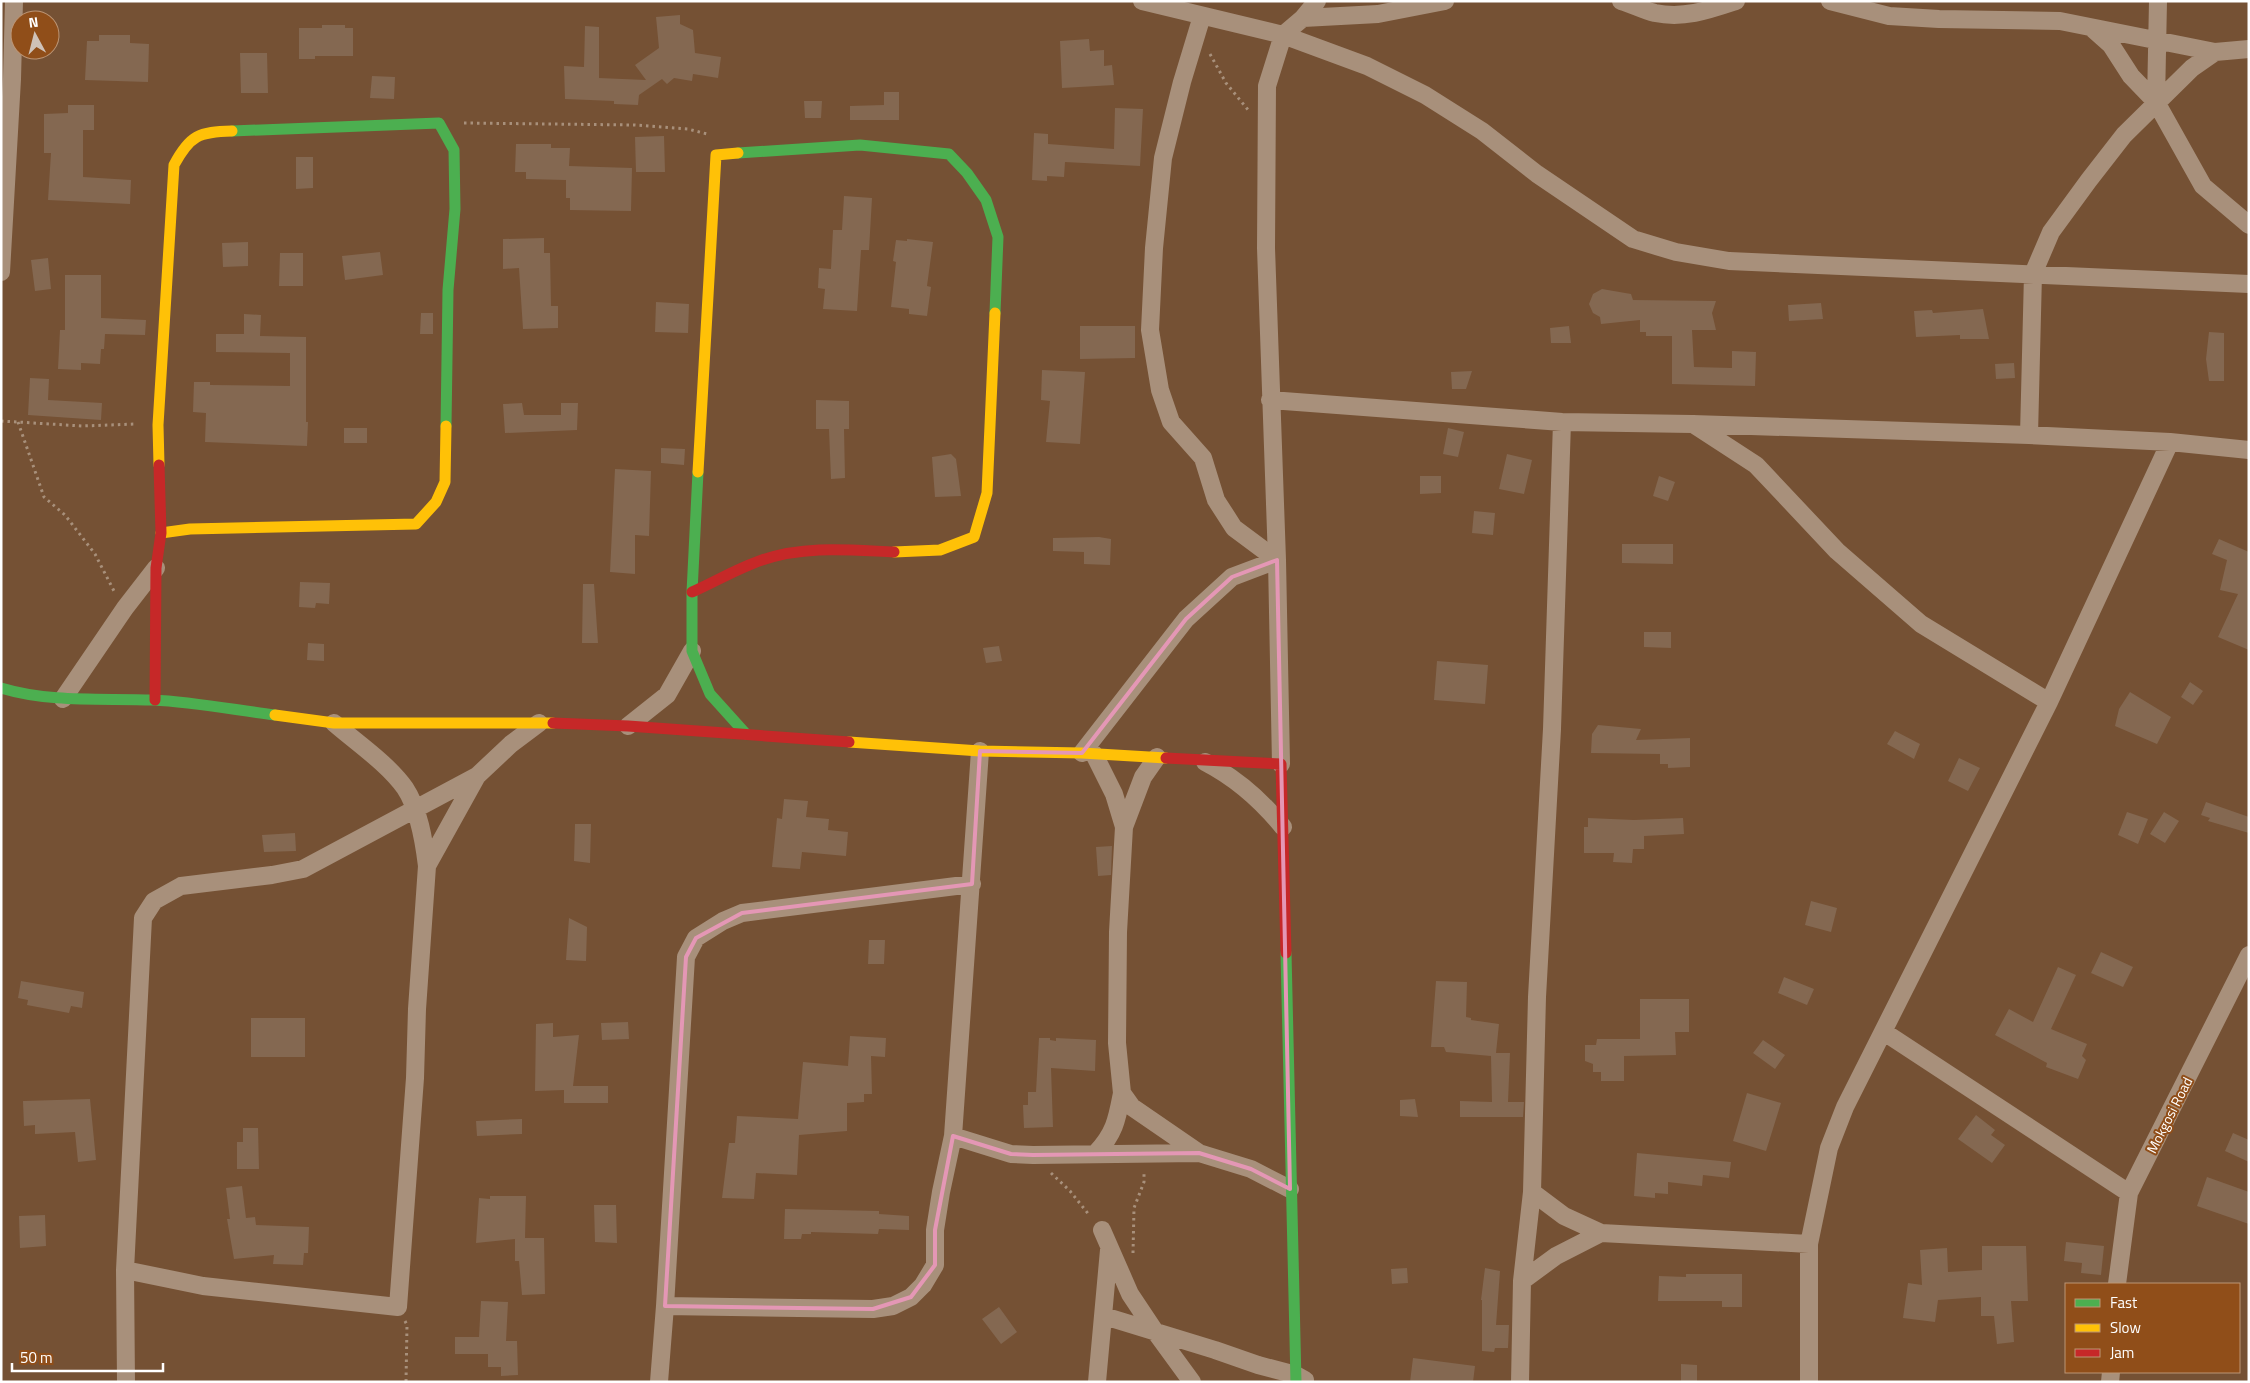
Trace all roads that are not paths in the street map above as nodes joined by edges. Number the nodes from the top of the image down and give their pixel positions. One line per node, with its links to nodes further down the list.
1 (14, 1): 16 (street)
2 (1142, 1): 9 (street)
3 (1317, 1): 10 (street)
4 (1444, 1): 10 (street)
5 (1621, 1): 6 (street)
6 (1736, 1)
7 (1830, 1): 11 (street)
8 (2158, 1): 13 (street)
9 (1202, 16): 12 (street); 29 (street)
10 (1303, 18): 12 (street)
11 (2092, 28): 13 (street); 17 (street)
12 (1283, 34): 20 (street); 22 (street)
13 (2157, 40): 15 (street); 17 (street)
14 (2249, 50): 15 (street)
15 (2215, 52): 17 (street)
16 (7, 86): 19 (street)
17 (2156, 102): 18 (street); 20 (street)
18 (2249, 225)
19 (1, 272)
20 (2033, 274): 21 (street); 25 (street)
21 (2249, 284)
22 (1270, 400): 23 (street); 29 (street)
23 (1562, 422): 24 (street); 59 (street)
24 (1692, 424): 25 (street); 36 (street)
25 (2029, 435): 26 (street)
26 (2170, 442): 27 (street); 36 (street)
27 (2249, 450)
28 (161, 533): 28 (street); 30 (street)
29 (1277, 560): 42 (street); 45 (street)
30 (156, 568): 34 (street); 35 (street)
31 (692, 592): 31 (street); 32 (street)
32 (692, 651): 39 (street); 40 (street)
33 (1, 688): 34 (street)
34 (63, 699): 35 (street)
35 (154, 700): 37 (street)
36 (2049, 702): 53 (street)
37 (334, 723): 38 (street); 47 (street)
38 (539, 723): 39 (street); 46 (street)
39 (628, 726): 40 (street)
40 (746, 734): 41 (street)
41 (980, 750): 42 (street); 51 (street)
42 (1088, 753): 43 (street); 48 (street)
43 (1157, 758): 44 (street); 48 (street)
44 (1200, 760): 45 (street); 49 (street)
45 (1281, 764): 49 (street)
46 (477, 776): 47 (street); 50 (street)
47 (414, 809): 50 (street); 65 (street)
48 (1124, 827): 54 (street)
49 (1282, 827): 58 (street)
50 (427, 866): 65 (street)
51 (972, 884): 55 (street); 68 (street)
52 (2249, 955): 60 (street, Mokgosi Road)
53 (1884, 1032): 60 (street); 63 (street)
54 (1122, 1093): 56 (street); 57 (street)
55 (953, 1136): 56 (street); 68 (street)
56 (1096, 1153): 57 (street)
57 (1200, 1153): 58 (street)
58 (1290, 1188): 71 (street)
59 (1532, 1192): 62 (street); 66 (street)
60 (2129, 1193): 67 (street, Mokgosi Road)
61 (1102, 1230): 64 (street)
62 (1601, 1233): 63 (street); 66 (street)
63 (1809, 1244): 77 (street)
64 (1109, 1250): 69 (street); 70 (street)
65 (125, 1270): 72 (street)
66 (1522, 1281): 76 (street)
67 (2117, 1283)
68 (665, 1306): 73 (street)
69 (1104, 1316): 70 (street); 74 (street)
70 (1154, 1330): 71 (street); 75 (street)
71 (1300, 1380)
72 (126, 1382)
73 (659, 1382)
74 (1097, 1382)
75 (1192, 1382)
76 (1520, 1382)
77 (1809, 1382)

